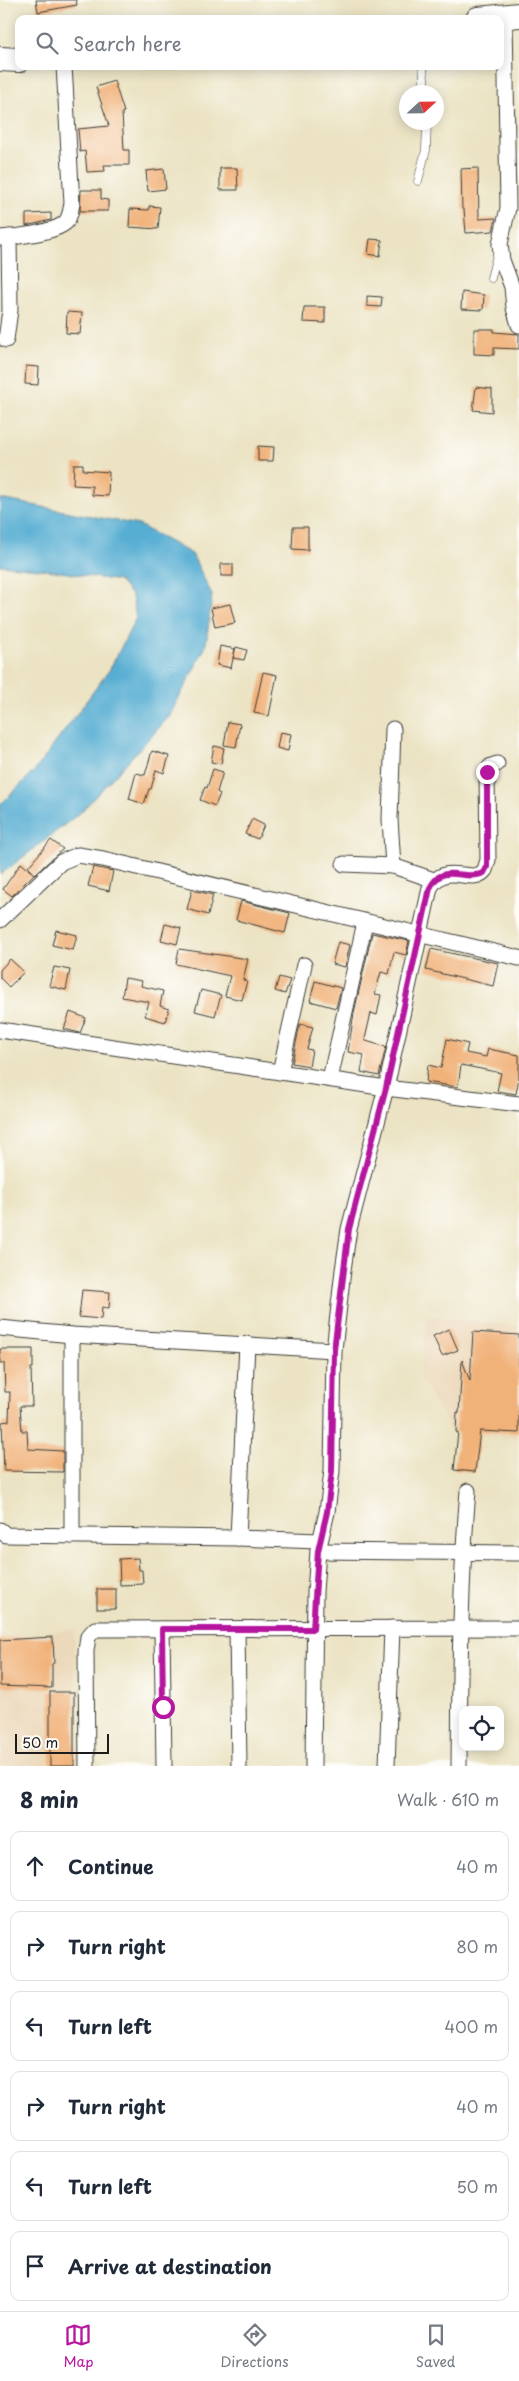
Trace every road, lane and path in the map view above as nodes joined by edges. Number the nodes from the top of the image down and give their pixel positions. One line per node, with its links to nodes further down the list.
1 (512, 15): 9 (street)
2 (0, 59): 3 (main road)
3 (15, 60)
4 (64, 70): 10 (street)
5 (423, 70): 6 (lane)
6 (424, 85)
7 (427, 130): 8 (lane)
8 (418, 180)
9 (514, 212): 11 (street)
10 (4, 238): 14 (street)
11 (500, 244): 12 (lane); 13 (street)
12 (491, 278)
13 (519, 325)
14 (6, 340)
15 (393, 729): 18 (street)
16 (497, 764): 19 (street)
17 (344, 864): 18 (street)
18 (392, 866): 19 (street)
19 (434, 880): 22 (street)
20 (0, 920): 21 (street)
21 (365, 922): 22 (street); 27 (street)
22 (419, 935): 23 (street); 28 (street)
23 (519, 958)
24 (304, 965): 26 (street)
25 (0, 1030): 26 (street)
26 (280, 1072): 27 (street)
27 (330, 1079): 28 (street)
28 (386, 1088): 29 (street); 33 (street)
29 (519, 1104)
30 (0, 1328): 31 (street)
31 (72, 1335): 32 (street); 36 (street)
32 (248, 1344): 33 (street); 37 (street)
33 (334, 1350): 38 (street)
34 (468, 1491): 39 (street)
35 (0, 1530): 36 (street)
36 (72, 1536): 37 (street)
37 (238, 1538): 38 (street)
38 (318, 1546): 39 (street); 44 (street)
39 (463, 1553): 40 (street); 45 (street)
40 (519, 1553)
41 (392, 1628): 44 (street); 45 (street); 51 (street)
42 (519, 1628): 45 (street)
43 (162, 1629): 46 (street); 47 (street); 48 (street)
44 (313, 1629): 46 (street); 50 (street)
45 (460, 1629): 52 (street)
46 (237, 1630): 49 (street)
47 (87, 1766)
48 (164, 1766)
49 (239, 1766)
50 (313, 1766)
51 (387, 1766)
52 (459, 1766)

